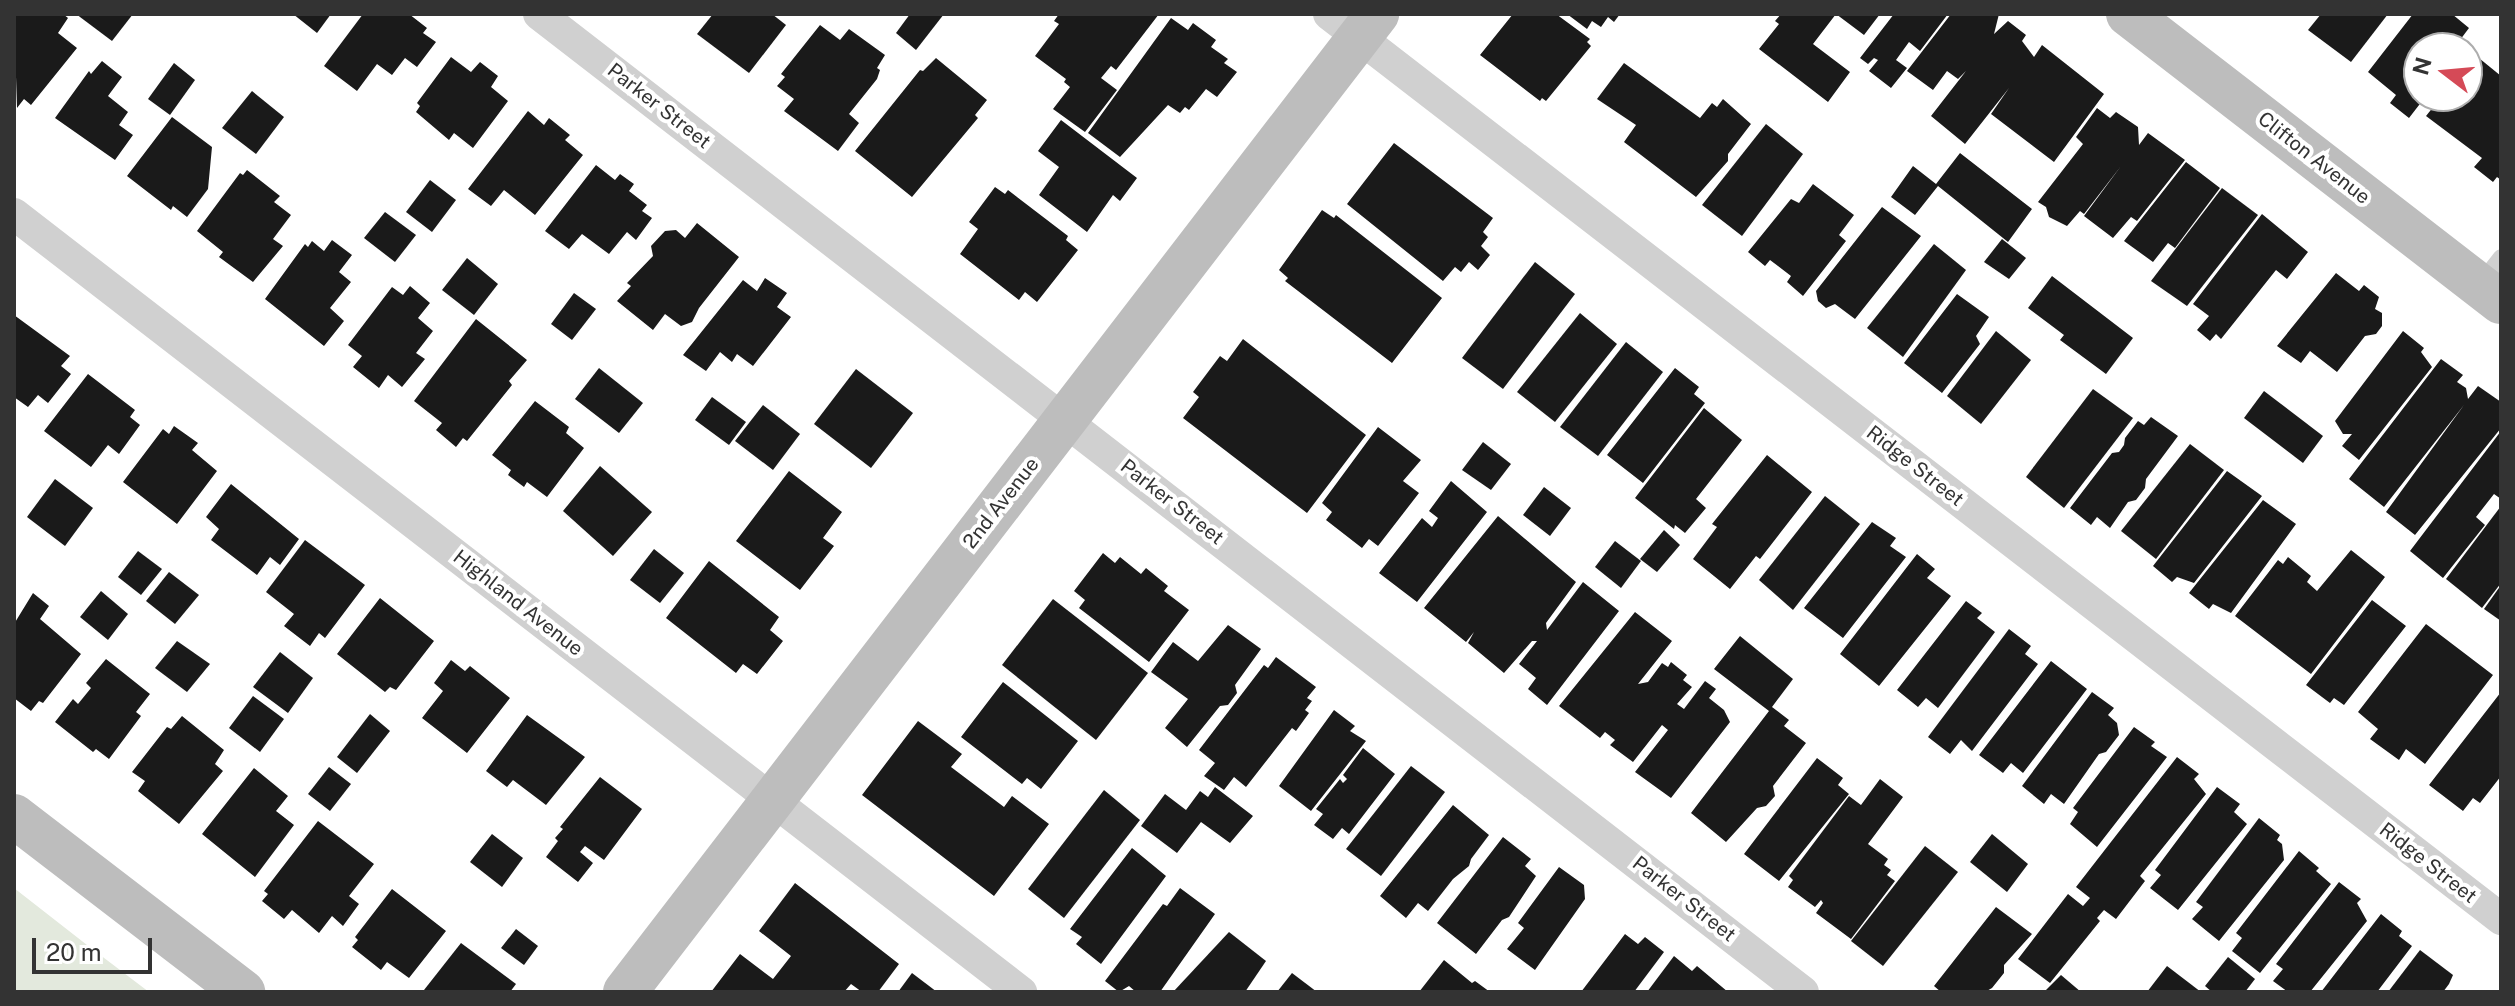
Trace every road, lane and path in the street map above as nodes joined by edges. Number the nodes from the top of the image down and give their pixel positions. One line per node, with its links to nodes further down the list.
1 (539, 14): 6 (street, Parker Street)
2 (2128, 14): 5 (street, Clifton Avenue)
3 (1355, 22): 6 (street, 2nd Avenue); 9 (street, Ridge Street)
4 (14, 214): 7 (street, Highland Avenue)
5 (2494, 282)
6 (1065, 419): 7 (street, 2nd Avenue); 13 (street, Parker Street)
7 (773, 799): 11 (street, 2nd Avenue); 12 (street, Highland Avenue)
8 (14, 816): 10 (street)
9 (2501, 919)
10 (243, 992)
11 (625, 992)
12 (1021, 992)
13 (1803, 992)

